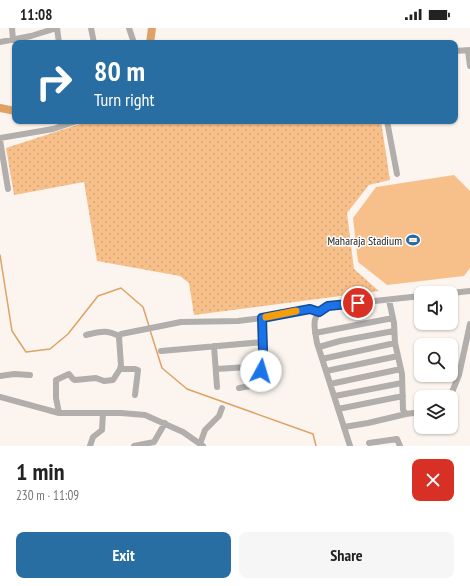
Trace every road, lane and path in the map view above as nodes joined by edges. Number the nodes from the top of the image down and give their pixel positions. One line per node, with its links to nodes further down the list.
1 (12, 28): 6 (street)
2 (57, 28): 6 (street); 7 (street)
3 (91, 28): 8 (street)
4 (129, 28): 9 (street)
5 (12, 40): 10 (street)
6 (14, 40)
7 (59, 40)
8 (93, 40)
9 (133, 40)
10 (0, 42)
11 (469, 50): 12 (street); 13 (street)
12 (458, 51)
13 (470, 66)
14 (68, 124): 16 (street)
15 (388, 124): 17 (street)
16 (0, 139): 18 (street)
17 (397, 174)
18 (8, 189)
19 (470, 291): 20 (street)
20 (458, 292)
21 (414, 297): 22 (street)
22 (389, 300): 23 (street); 25 (street)
23 (319, 312): 24 (street); 28 (street)
24 (262, 318): 30 (street); 31 (street)
25 (393, 318): 27 (street); 28 (street)
26 (470, 324): 49 (street)
27 (394, 331): 32 (street); 34 (street)
28 (315, 333): 34 (street)
29 (86, 335): 30 (street)
30 (119, 336): 39 (street)
31 (263, 342): 33 (street); 38 (street)
32 (396, 343): 36 (street); 37 (street)
33 (214, 346): 35 (street); 41 (street)
34 (319, 347): 37 (street)
35 (162, 351)
36 (398, 356): 40 (street); 42 (street)
37 (322, 359): 42 (street)
38 (262, 366): 41 (street); 48 (street)
39 (120, 369): 50 (street); 56 (street)
40 (401, 369): 45 (street); 46 (street)
41 (216, 370): 47 (street)
42 (326, 371): 46 (street)
43 (30, 375): 44 (street)
44 (0, 376)
45 (402, 383): 51 (street); 52 (street)
46 (330, 384): 51 (street)
47 (217, 387)
48 (239, 388)
49 (453, 390)
50 (135, 395)
51 (335, 396): 55 (street)
52 (403, 396): 55 (street); 59 (street)
53 (0, 397): 56 (street)
54 (222, 408): 63 (street)
55 (338, 409): 61 (street)
56 (59, 413): 57 (street)
57 (103, 413): 60 (street); 64 (street)
58 (414, 413): 59 (street)
59 (406, 414): 61 (street)
60 (165, 423): 63 (street); 65 (street)
61 (344, 427): 66 (street)
62 (369, 443): 67 (street)
63 (202, 445)
64 (90, 446)
65 (134, 446)
66 (350, 446)
67 (400, 446)

